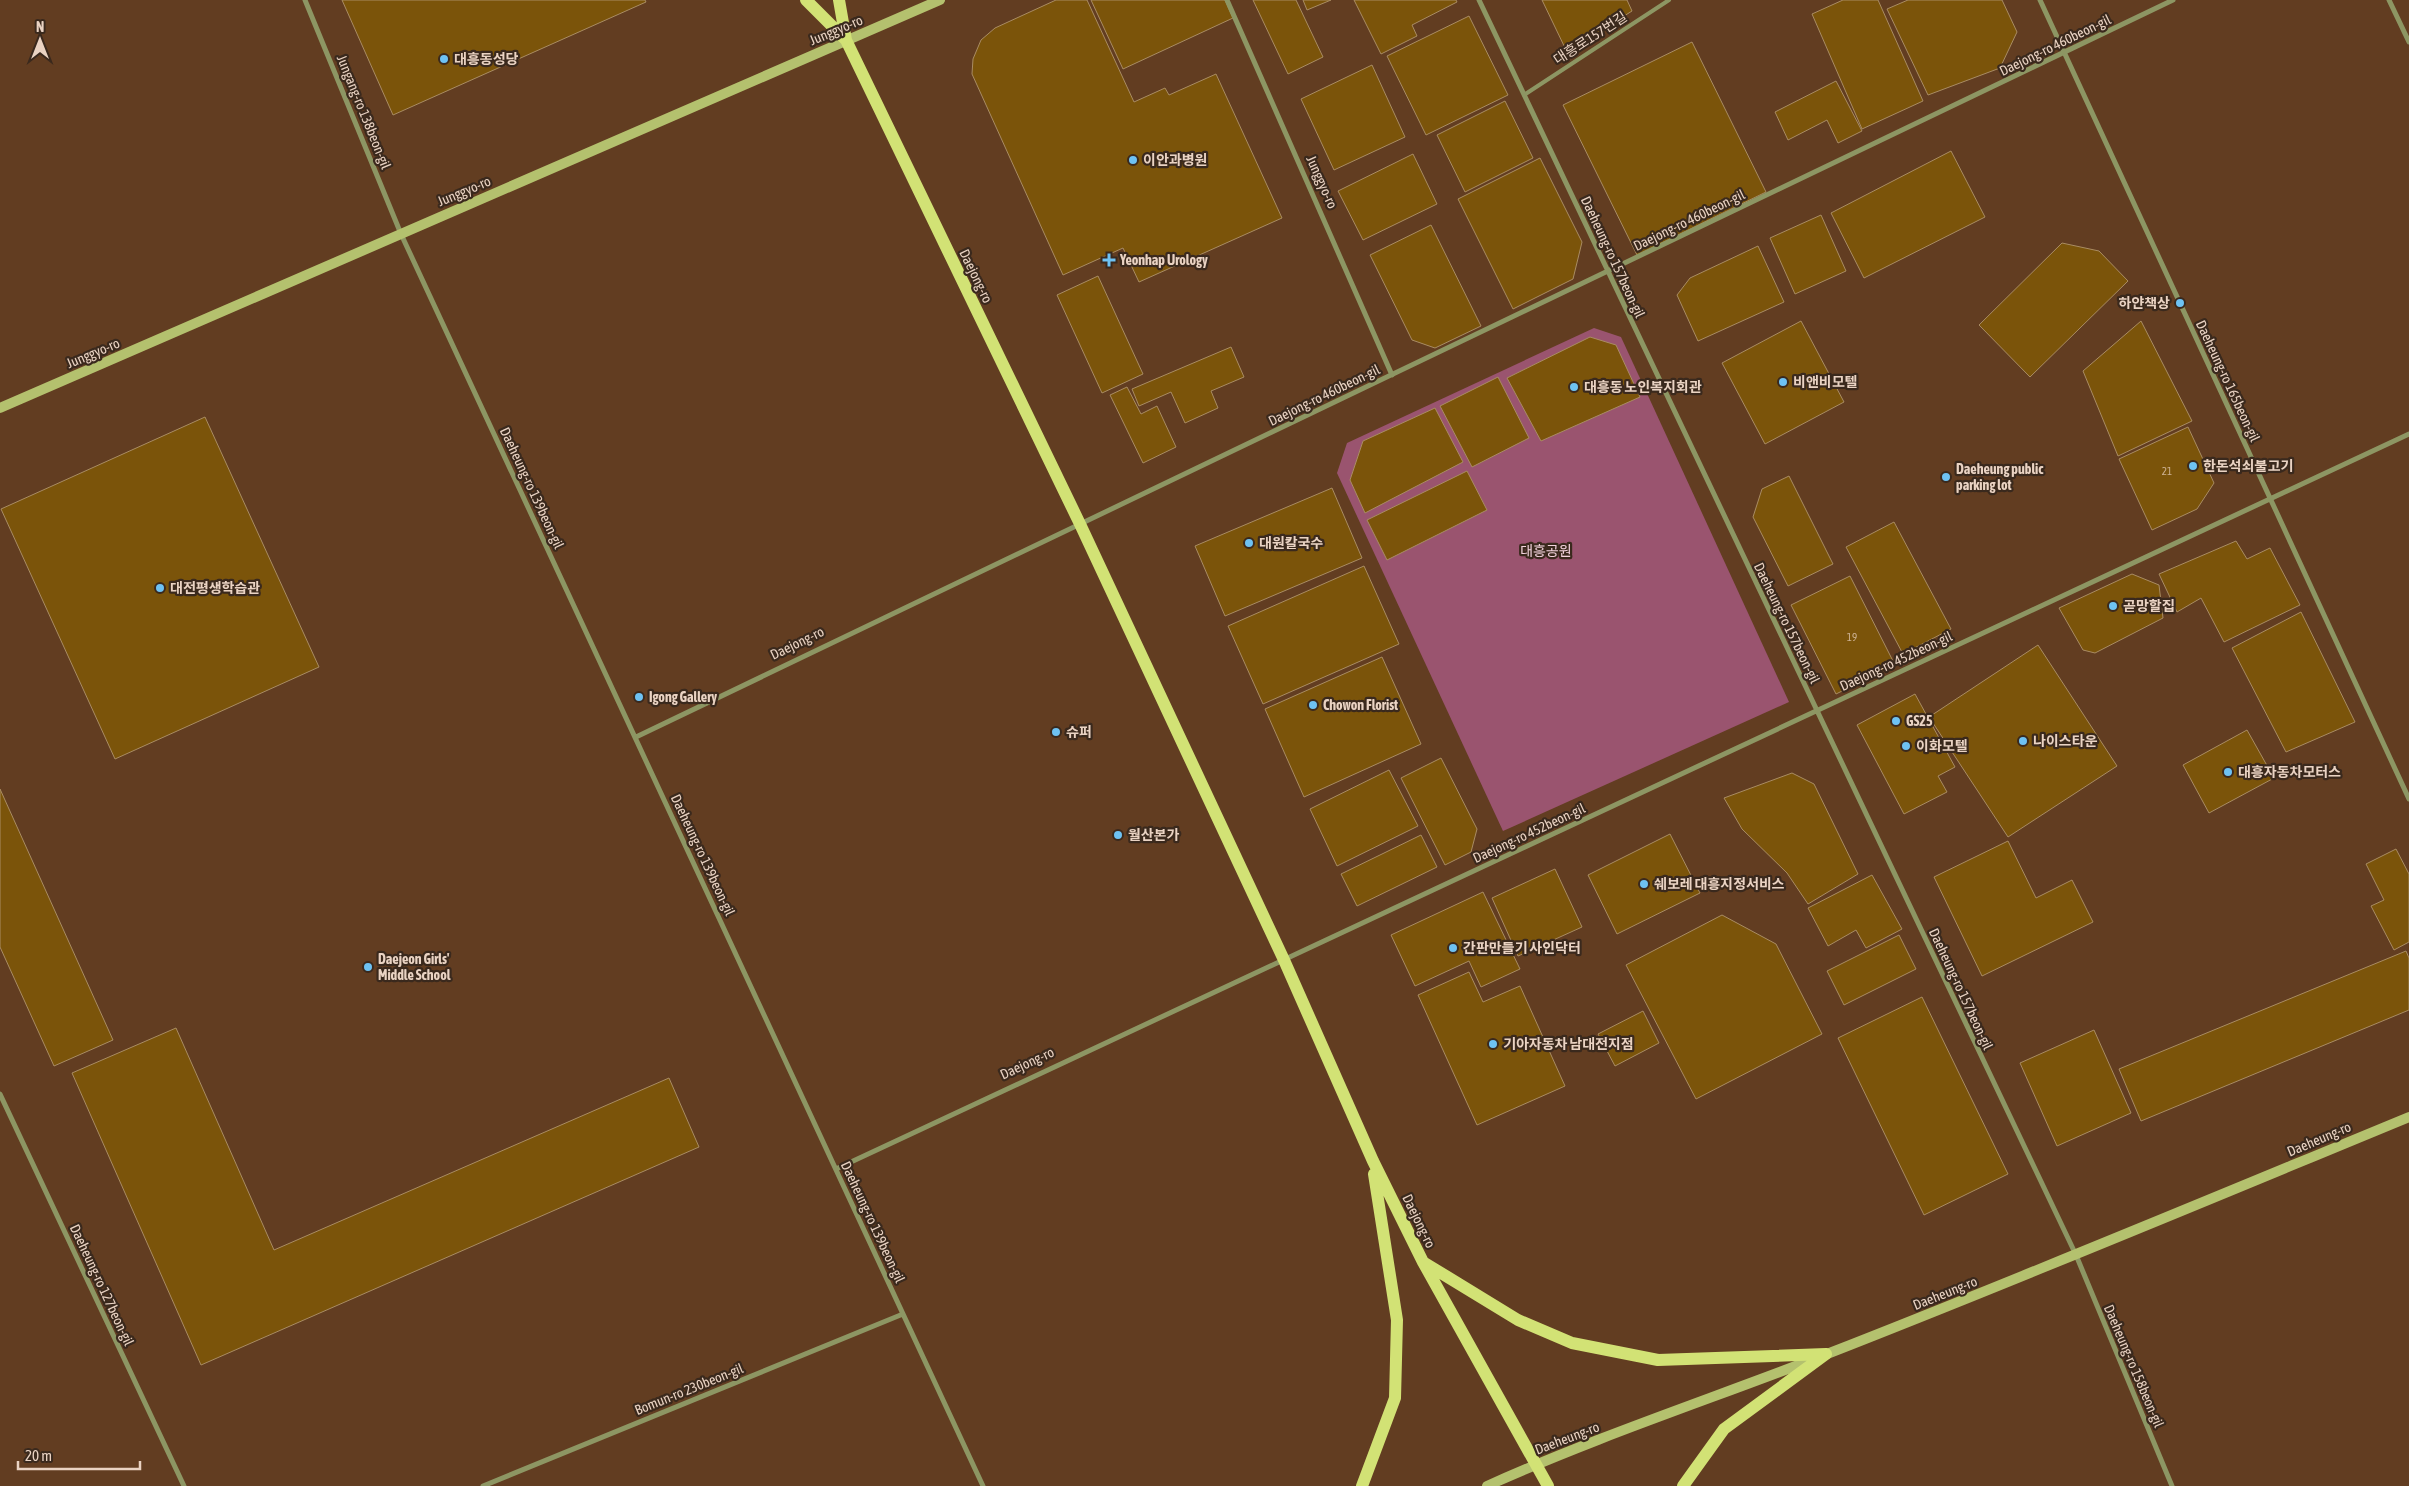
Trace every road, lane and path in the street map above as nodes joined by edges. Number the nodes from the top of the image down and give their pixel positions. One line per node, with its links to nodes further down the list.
1 (305, 0): 15 (street, Jungang-ro 138beon-gil)
2 (806, 0): 11 (main road, Daejong-ro)
3 (839, 0): 11 (main road, Daejong-ro)
4 (940, 0): 11 (main road, Junggyo-ro)
5 (1227, 0): 17 (street, Junggyo-ro)
6 (1478, 0): 14 (street, Daeheung-ro 157beon-gil)
7 (1669, 0): 14 (lane, 대흥로157번길)
8 (2040, 0): 13 (street, Daeheung-ro 165beon-gil)
9 (2173, 0): 13 (street, Daejong-ro 460beon-gil)
10 (2389, 0): 12 (street)
11 (846, 40): 15 (main road, Junggyo-ro); 21 (main road, Daejong-ro)
12 (2409, 42)
13 (2064, 53): 16 (street, Daejong-ro 460beon-gil); 20 (street, Daeheung-ro 165beon-gil)
14 (1524, 95): 16 (street, Daeheung-ro 157beon-gil)
15 (402, 234): 18 (main road, Junggyo-ro); 23 (street, Daeheung-ro 139beon-gil)
16 (1607, 272): 17 (street, Daejong-ro 460beon-gil); 22 (street, Daeheung-ro 157beon-gil)
17 (1392, 375): 21 (street, Daejong-ro 460beon-gil)
18 (0, 408)
19 (2409, 434): 20 (street, Daejong-ro 452beon-gil)
20 (2270, 498): 22 (street, Daejong-ro 452beon-gil); 24 (street, Daeheung-ro 165beon-gil)
21 (1080, 524): 23 (street, Daejong-ro); 25 (main road, Daejong-ro)
22 (1817, 711): 25 (street, Daejong-ro 452beon-gil); 30 (street, Daeheung-ro 157beon-gil)
23 (636, 737): 29 (street, Daeheung-ro 139beon-gil)
24 (2409, 799)
25 (1284, 960): 28 (main road, Daejong-ro); 29 (street, Daejong-ro)
26 (0, 1094): 35 (street, Daeheung-ro 127beon-gil)
27 (2409, 1117): 30 (main road, Daeheung-ro)
28 (1373, 1161): 31 (main road, Daejong-ro); 38 (main road)
29 (836, 1169): 32 (street, Daeheung-ro 139beon-gil)
30 (2076, 1255): 33 (main road, Daeheung-ro); 42 (street, Daeheung-ro 158beon-gil)
31 (1422, 1262): 33 (main road); 34 (main road, Daejong-ro)
32 (903, 1314): 36 (street, Bomun-ro 230beon-gil); 37 (street, Daeheung-ro 139beon-gil)
33 (1826, 1354): 34 (main road, Daeheung-ro); 41 (main road)
34 (1536, 1464): 39 (main road, Daeheung-ro); 40 (main road, Daejong-ro)
35 (184, 1486)
36 (484, 1486)
37 (983, 1486)
38 (1362, 1486)
39 (1487, 1486)
40 (1548, 1486)
41 (1683, 1486)
42 (2172, 1486)

